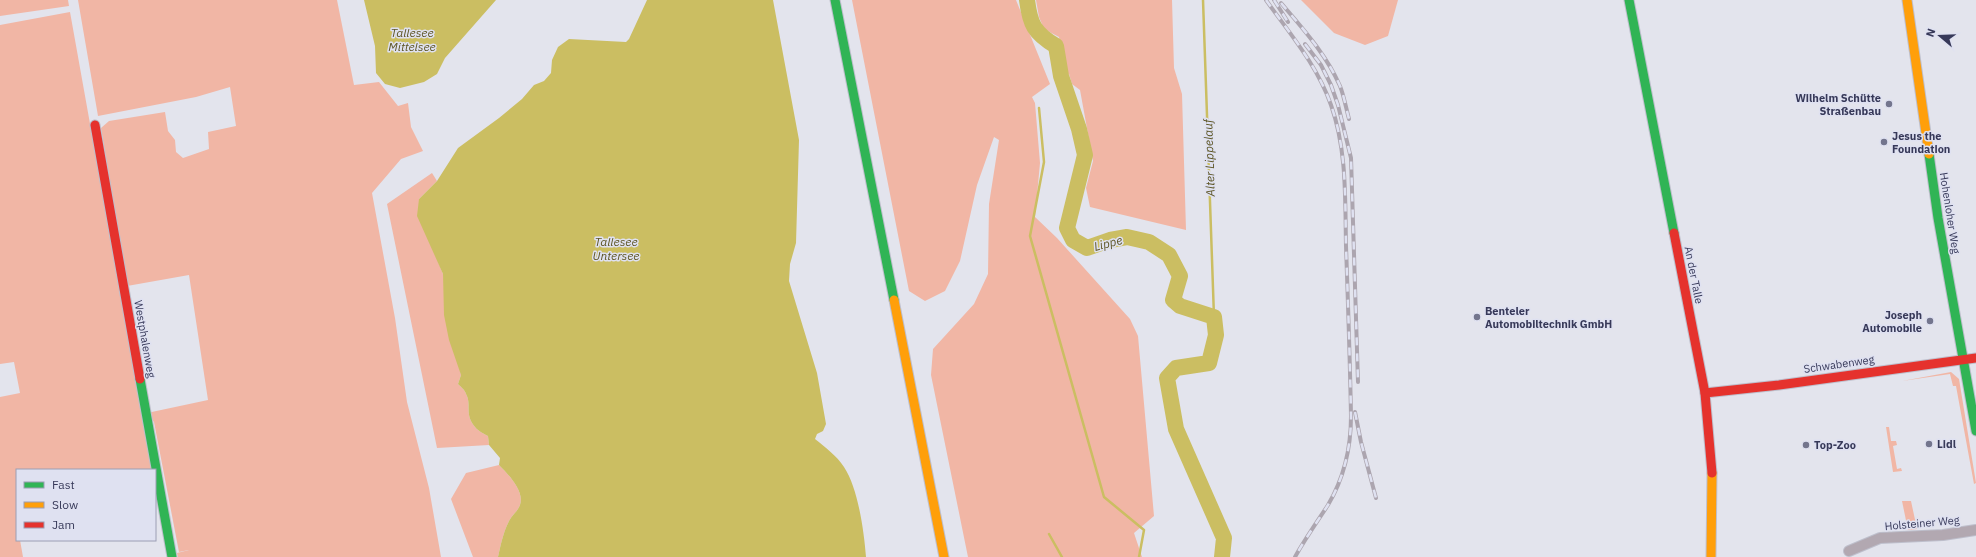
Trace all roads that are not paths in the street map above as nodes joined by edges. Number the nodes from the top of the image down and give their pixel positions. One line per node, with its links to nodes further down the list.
1 (835, 0): 12 (main road)
2 (1629, 0): 7 (main road, An der Talle)
3 (1907, 0): 5 (main road, Hohenloher Weg)
4 (95, 126): 11 (main road, Westphalenweg)
5 (1964, 358): 6 (main road, Schwabenweg); 7 (main road, Schwabenweg); 8 (main road)
6 (1976, 358)
7 (1705, 393): 13 (main road, An der Talle)
8 (1976, 431)
9 (1976, 530): 10 (street, Holsteiner Weg)
10 (1849, 551)
11 (172, 557)
12 (944, 557)
13 (1711, 557)

